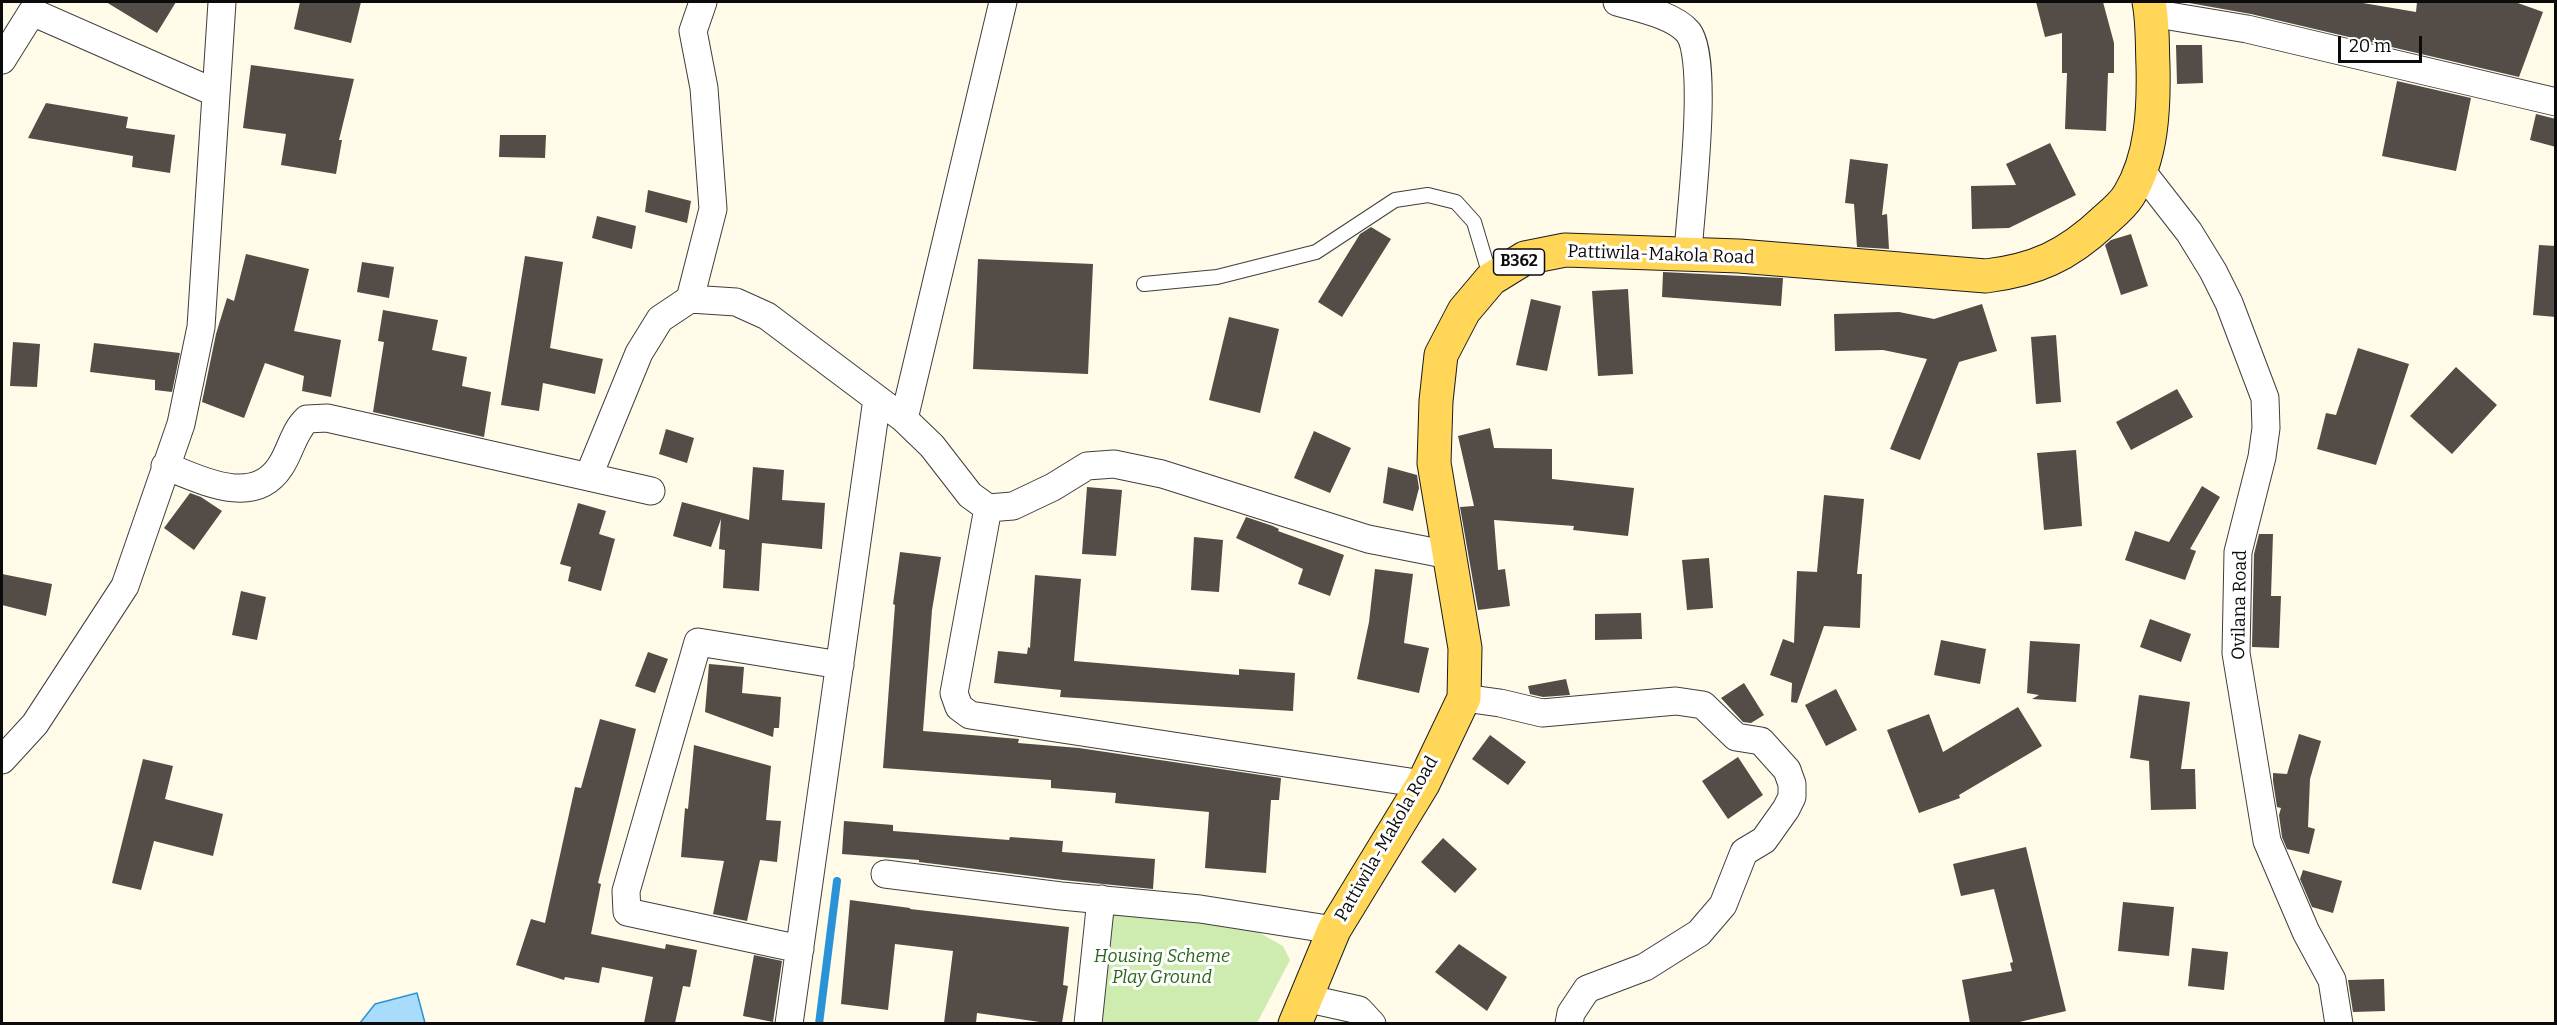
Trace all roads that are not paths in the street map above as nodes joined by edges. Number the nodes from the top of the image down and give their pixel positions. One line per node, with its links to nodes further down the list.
1 (222, 2): 8 (street)
2 (704, 2): 14 (street)
3 (1003, 2): 16 (street)
4 (1617, 2): 11 (street)
5 (22, 7): 7 (street); 8 (street)
6 (2150, 7): 9 (street); 10 (main road, Pattiwila-Makola Road / B362)
7 (2, 60)
8 (216, 93): 17 (street)
9 (2556, 102)
10 (2140, 169): 11 (main road, Pattiwila-Makola Road / B362); 35 (street, Ovilana Road)
11 (1688, 254): 12 (main road, Pattiwila-Makola Road / B362)
12 (1491, 279): 13 (lane); 21 (main road, Pattiwila-Makola Road / B362)
13 (1144, 284)
14 (690, 299): 15 (street); 18 (street)
15 (877, 399): 16 (street); 22 (street)
16 (904, 419): 20 (street)
17 (165, 466): 18 (street); 24 (street)
18 (589, 475): 19 (street)
19 (651, 490)
20 (988, 508): 21 (street); 25 (street)
21 (1449, 555): 23 (main road, Pattiwila-Makola Road / B362)
22 (840, 665): 29 (street); 29 (street)
23 (1464, 698): 25 (main road, Pattiwila-Makola Road / B362); 34 (street)
24 (2, 760)
25 (1424, 784): 28 (main road, Pattiwila-Makola Road / B362)
26 (885, 874): 27 (street)
27 (1101, 899): 28 (street); 32 (street)
28 (1334, 930): 30 (main road, Pattiwila-Makola Road / B362)
29 (800, 949): 31 (street)
30 (1300, 1011): 33 (street)
31 (789, 1023)
32 (1088, 1023)
33 (1372, 1023)
34 (1569, 1023)
35 (2339, 1023)

